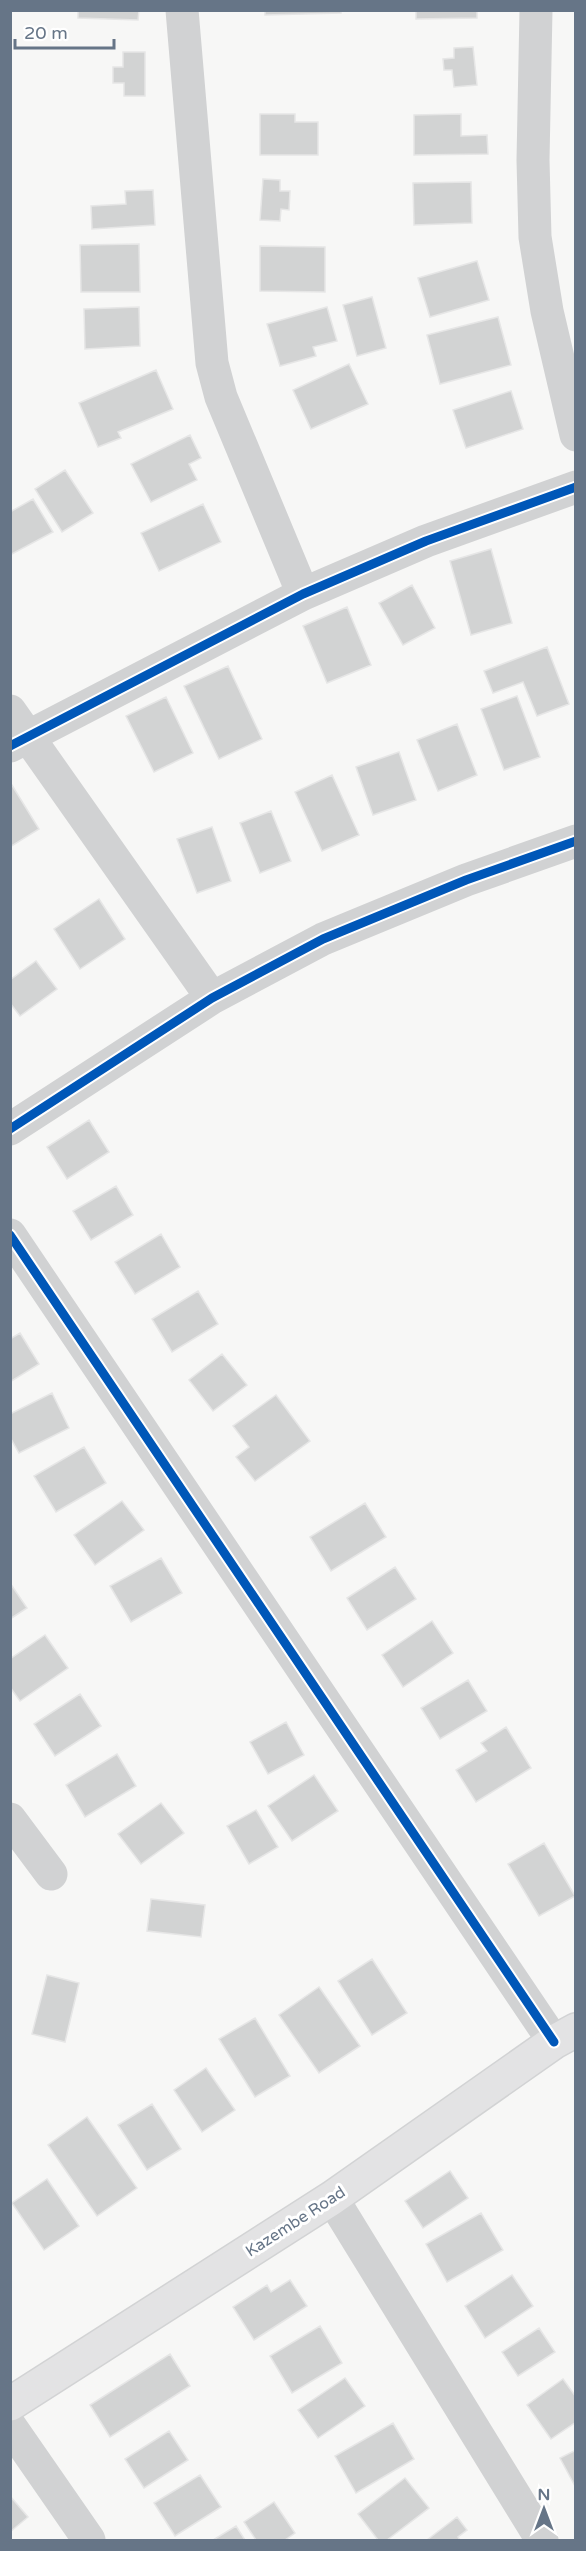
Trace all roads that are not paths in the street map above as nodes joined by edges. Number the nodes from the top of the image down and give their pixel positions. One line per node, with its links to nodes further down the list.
1 (182, 10): 5 (street)
2 (536, 10): 3 (street)
3 (576, 435)
4 (576, 487): 5 (street)
5 (303, 594): 6 (street)
6 (16, 731): 8 (street)
7 (576, 841): 8 (street)
8 (212, 998): 9 (street)
9 (10, 1129)
10 (10, 1235): 13 (street)
11 (10, 1819): 12 (street)
12 (51, 1874)
13 (565, 2036): 14 (main road, Kazembe Road)
14 (332, 2198): 15 (main road, Kazembe Road); 18 (street)
15 (10, 2404)
16 (10, 2426): 17 (street)
17 (88, 2541)
18 (542, 2541)

